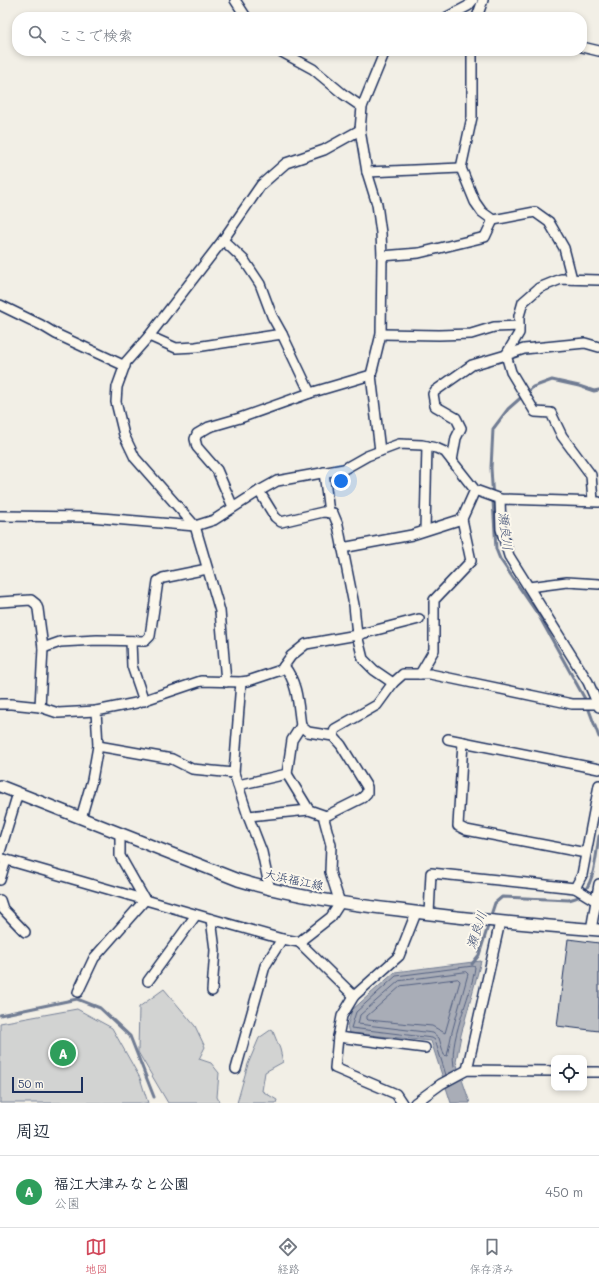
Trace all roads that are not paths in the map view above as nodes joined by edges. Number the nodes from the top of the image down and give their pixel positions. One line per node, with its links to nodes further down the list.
1 (235, 0): 4 (street)
2 (473, 0): 5 (street)
3 (483, 0): 6 (street)
4 (243, 12)
5 (457, 12)
6 (479, 12)
7 (587, 48): 8 (street)
8 (599, 51)
9 (289, 56): 12 (street)
10 (382, 56): 12 (street)
11 (472, 56): 14 (street)
12 (362, 107): 13 (street)
13 (360, 130): 15 (street); 17 (street)
14 (461, 168): 15 (street); 16 (street)
15 (367, 172): 18 (street)
16 (493, 220): 18 (street); 19 (street)
17 (223, 240): 23 (street); 25 (street)
18 (382, 256): 24 (street)
19 (572, 279): 20 (street); 22 (street)
20 (599, 280)
21 (0, 305): 28 (street)
22 (519, 326): 24 (street); 27 (street)
23 (282, 334): 25 (street); 30 (street)
24 (381, 334): 29 (street)
25 (149, 336): 28 (street)
26 (599, 347): 27 (street)
27 (506, 356): 33 (street); 38 (street)
28 (125, 366): 43 (street)
29 (371, 376): 30 (street); 32 (street)
30 (310, 393): 39 (street)
31 (427, 446): 32 (street); 33 (street); 44 (street)
32 (380, 451): 34 (street)
33 (452, 461): 35 (street)
34 (324, 472): 36 (street); 40 (street)
35 (475, 490): 37 (street); 42 (street)
36 (259, 491): 39 (street); 40 (street)
37 (500, 499): 38 (street); 48 (street)
38 (596, 502)
39 (233, 507): 43 (street)
40 (329, 513): 45 (street)
41 (0, 516): 43 (street)
42 (462, 519): 44 (street); 55 (street)
43 (195, 526): 46 (street)
44 (425, 530): 45 (street)
45 (342, 548): 51 (street)
46 (207, 569): 52 (street); 56 (street)
47 (599, 584): 48 (street)
48 (529, 587): 61 (street)
49 (0, 602): 53 (street)
50 (419, 619): 51 (street)
51 (357, 634): 54 (street); 58 (street)
52 (131, 641): 53 (street); 59 (street)
53 (43, 648): 62 (street)
54 (284, 666): 57 (street); 64 (street)
55 (420, 674): 58 (street); 61 (street)
56 (226, 682): 57 (street); 59 (street)
57 (241, 682): 70 (street)
58 (393, 683): 65 (street)
59 (144, 701): 63 (street)
60 (0, 704): 62 (street)
61 (599, 705)
62 (40, 708): 63 (street)
63 (96, 711): 68 (street)
64 (301, 726): 65 (street); 71 (street)
65 (333, 736): 78 (street)
66 (448, 739): 67 (street)
67 (463, 742): 69 (street); 81 (street)
68 (98, 746): 70 (street); 79 (street)
69 (599, 769)
70 (234, 773): 72 (street)
71 (287, 774): 72 (street); 76 (street)
72 (238, 785): 77 (street)
73 (599, 785): 81 (street)
74 (0, 786): 75 (main road, 大浜福江線)
75 (18, 793): 79 (main road, 大浜福江線); 82 (street)
76 (309, 810): 77 (street); 78 (street)
77 (248, 816): 86 (street)
78 (326, 816): 90 (street)
79 (81, 818): 80 (main road, 大浜福江線)
80 (120, 834): 86 (main road, 大浜福江線); 88 (street)
81 (586, 853): 85 (street)
82 (2, 857): 83 (street); 88 (street)
83 (0, 880)
84 (599, 884): 89 (street)
85 (575, 888): 89 (street); 92 (street)
86 (270, 890): 90 (main road, 大浜福江線)
87 (0, 900): 97 (street)
88 (145, 900): 93 (street); 102 (street)
89 (596, 901): 96 (street)
90 (340, 903): 91 (main road, 大浜福江線); 99 (street)
91 (416, 912): 92 (main road, 大浜福江線); 103 (street)
92 (429, 914): 95 (main road, 大浜福江線)
93 (196, 915): 94 (street); 100 (street)
94 (211, 919): 98 (street); 101 (street)
95 (500, 922): 96 (main road, 大浜福江線); 107 (street)
96 (595, 930)
97 (25, 932)
98 (282, 939): 99 (street); 106 (street)
99 (299, 942): 103 (street)
100 (148, 981)
101 (212, 991)
102 (78, 992)
103 (354, 996): 104 (street)
104 (338, 1037): 105 (street); 111 (street)
105 (425, 1048)
106 (236, 1069)
107 (466, 1070): 108 (street); 112 (street)
108 (551, 1071)
109 (587, 1072): 110 (street)
110 (599, 1072)
111 (402, 1103)
112 (415, 1103)

